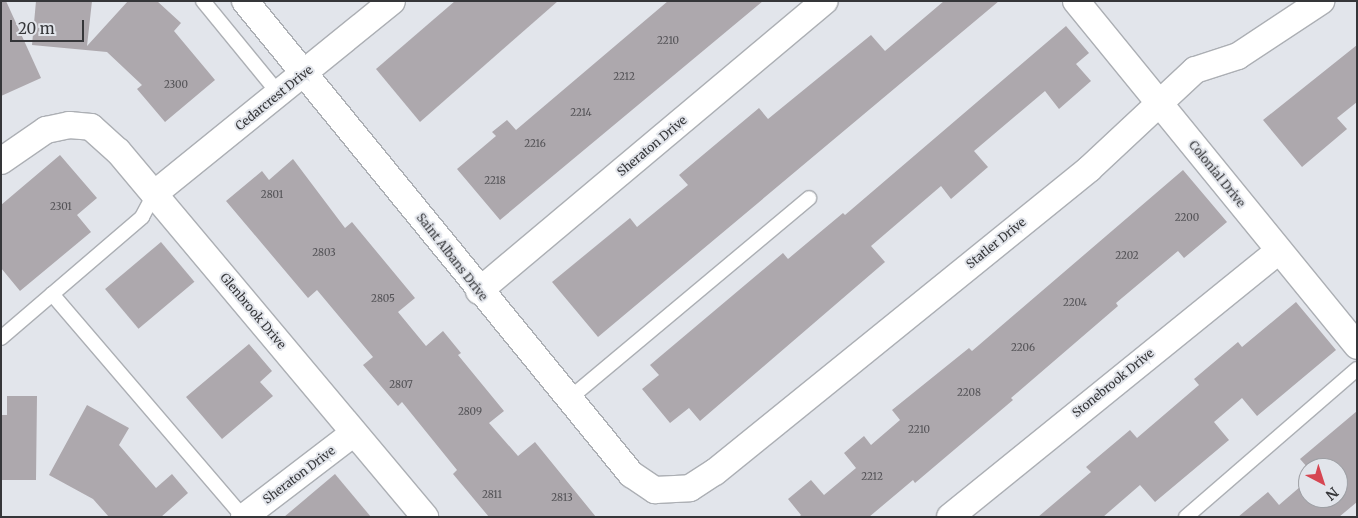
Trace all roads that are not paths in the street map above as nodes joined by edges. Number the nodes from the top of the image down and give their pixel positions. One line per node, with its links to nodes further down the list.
1 (203, 1): 8 (lane)
2 (245, 1): 7 (street, Saint Albans Drive)
3 (392, 1): 7 (street, Cedarcrest Drive)
4 (825, 1): 14 (street, Sheraton Drive)
5 (1076, 1): 9 (street, Colonial Drive)
6 (1322, 1): 9 (street, Statler Drive)
7 (305, 73): 8 (street, Cedarcrest Drive); 14 (street, Saint Albans Drive)
8 (279, 94): 11 (street, Cedarcrest Drive)
9 (1158, 101): 13 (street, Colonial Drive); 21 (street, Statler Drive)
10 (1, 160): 11 (street, Glenbrook Drive)
11 (154, 194): 15 (lane); 20 (street, Glenbrook Drive)
12 (809, 198): 19 (lane)
13 (1279, 251): 17 (street, Colonial Drive); 24 (street, Stonebrook Drive)
14 (479, 291): 19 (street, Saint Albans Drive)
15 (52, 294): 16 (lane); 22 (lane)
16 (1, 338)
17 (1357, 346)
18 (1357, 369): 25 (lane)
19 (569, 399): 21 (street, Saint Albans Drive)
20 (354, 432): 22 (street, Sheraton Drive); 23 (street, Glenbrook Drive)
21 (674, 490)
22 (244, 517)
23 (425, 517)
24 (950, 517)
25 (1186, 517)

